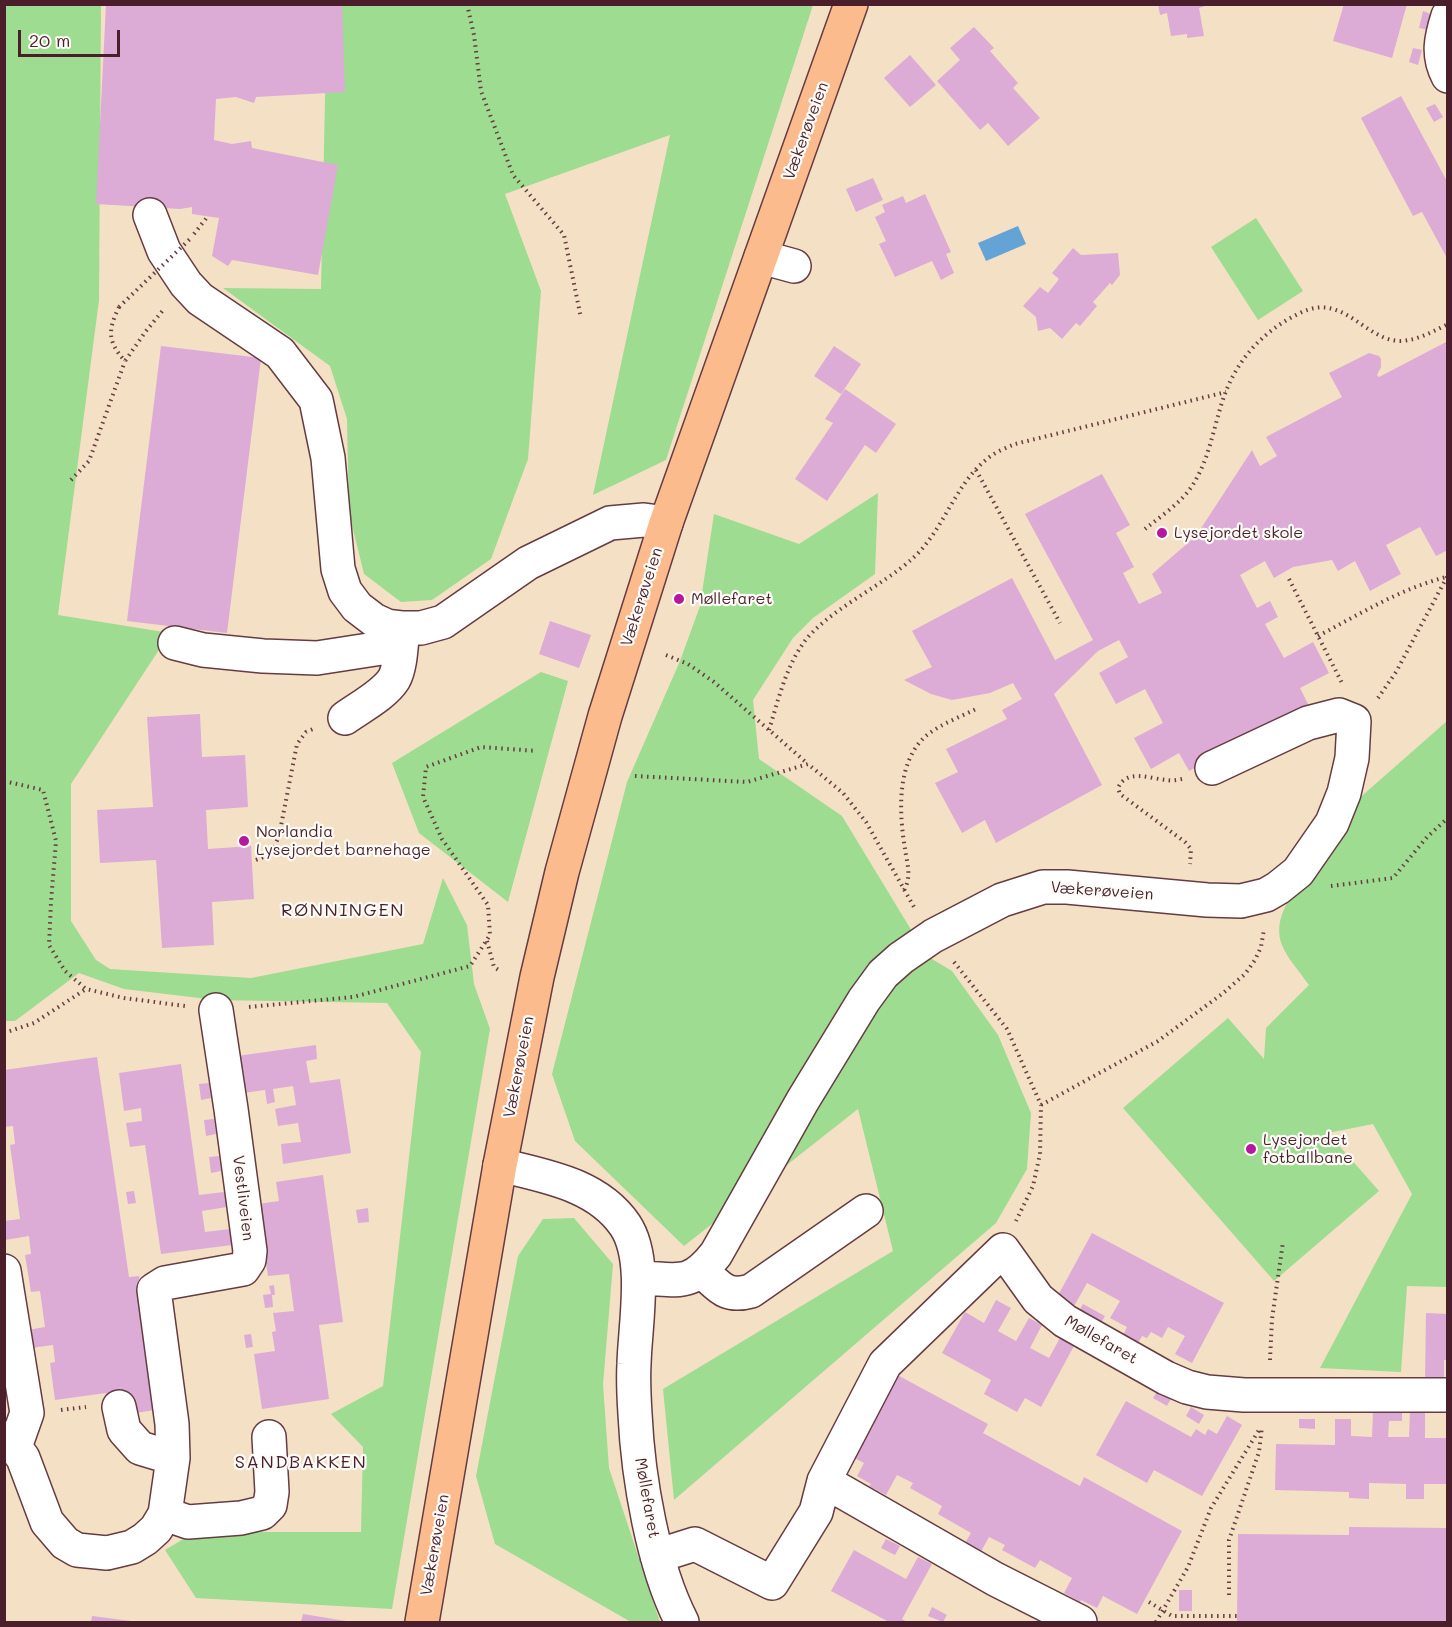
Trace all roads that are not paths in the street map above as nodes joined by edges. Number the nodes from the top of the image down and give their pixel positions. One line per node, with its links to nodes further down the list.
1 (851, 4): 5 (main road, Vækerøveien)
2 (1448, 16): 3 (street)
3 (1448, 76)
4 (150, 215): 8 (street, Vækerøveien)
5 (761, 257): 6 (street); 7 (main road, Vækerøveien)
6 (794, 266)
7 (666, 523): 8 (street, Vækerøveien); 13 (main road, Vækerøveien)
8 (402, 637): 9 (street, Vækerøveien); 10 (street)
9 (175, 643)
10 (345, 718)
11 (1212, 768): 16 (street, Vækerøveien)
12 (216, 1010): 22 (street, Vestliveien)
13 (500, 1165): 17 (street, Møllefaret); 26 (main road, Vækerøveien)
14 (866, 1211): 16 (street)
15 (4, 1271): 21 (street)
16 (702, 1271): 17 (street)
17 (639, 1278): 25 (street, Møllefaret)
18 (1448, 1395): 23 (street, Møllefaret)
19 (119, 1407): 22 (street)
20 (268, 1437): 24 (street)
21 (10, 1442): 24 (street, Vestliveien)
22 (173, 1458): 24 (street, Vestliveien)
23 (824, 1481): 25 (street, Møllefaret); 28 (street)
24 (165, 1514)
25 (657, 1556): 27 (street, Møllefaret)
26 (422, 1623)
27 (682, 1623)
28 (1080, 1623)

